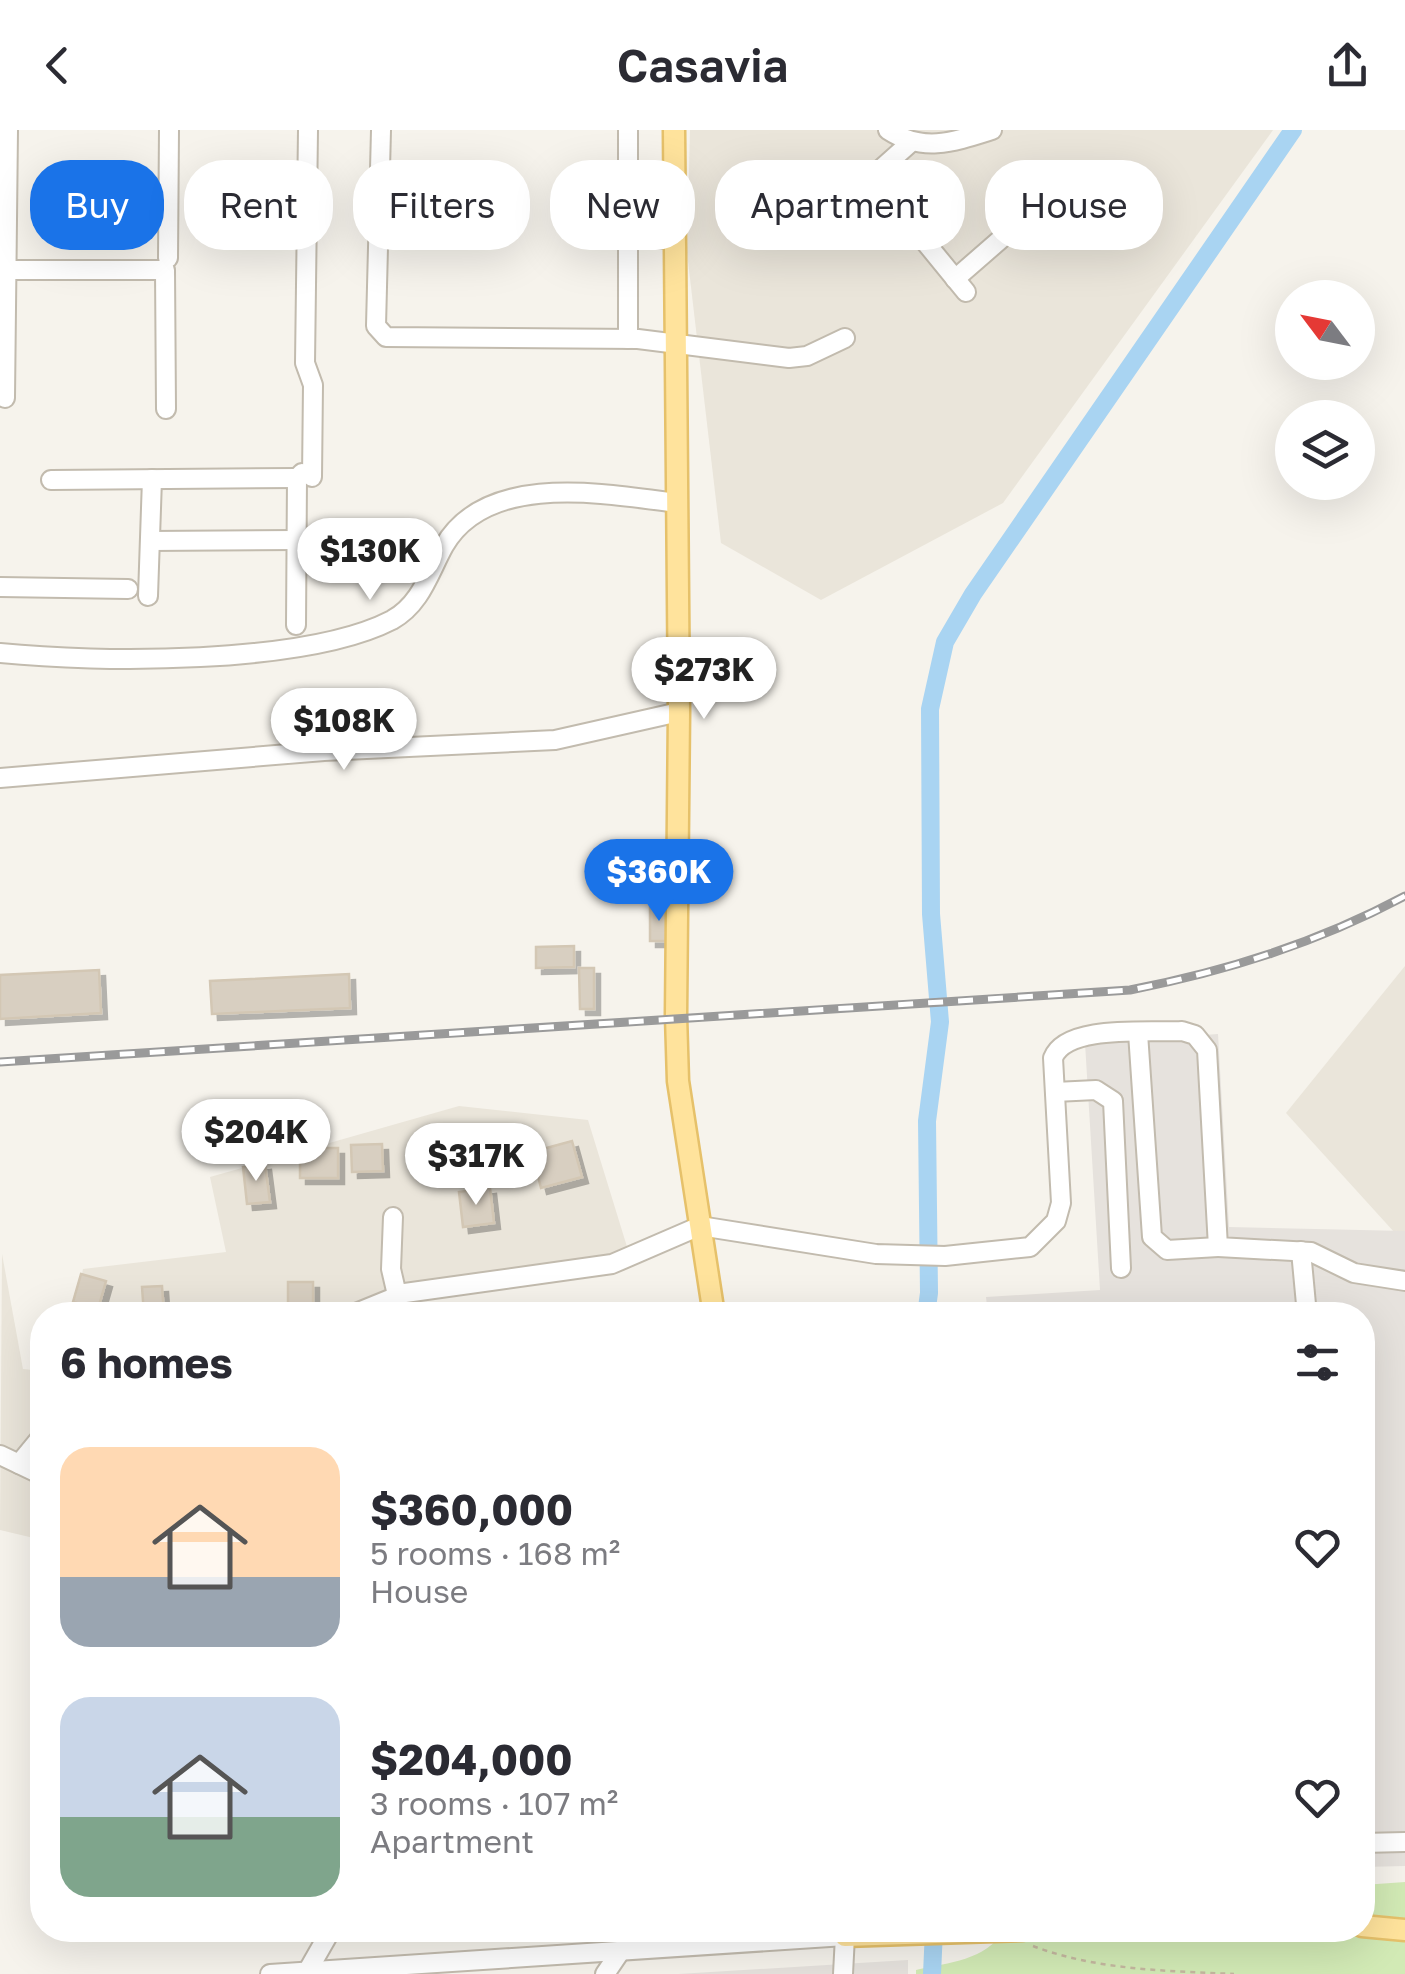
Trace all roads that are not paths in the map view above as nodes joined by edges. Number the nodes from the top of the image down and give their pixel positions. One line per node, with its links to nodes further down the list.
1 (8, 130): 16 (street)
2 (169, 130): 15 (street)
3 (308, 130): 22 (street)
4 (381, 130): 18 (street)
5 (628, 130): 10 (street)
6 (674, 130): 11 (main road)
7 (888, 130): 9 (street)
8 (992, 130): 9 (street)
9 (909, 144): 14 (street)
10 (628, 160)
11 (673, 160)
12 (629, 250): 18 (street)
13 (672, 250): 19 (main road)
14 (996, 250)
15 (168, 258)
16 (6, 270): 20 (street); 21 (street)
17 (845, 338): 19 (street)
18 (628, 339): 19 (street)
19 (673, 344): 25 (main road)
20 (5, 398)
21 (166, 409)
22 (307, 473): 23 (street); 26 (street)
23 (152, 479): 24 (street); 27 (street)
24 (52, 480)
25 (677, 504): 32 (street); 33 (main road)
26 (296, 540): 27 (street); 31 (street)
27 (150, 541): 30 (street)
28 (0, 588): 29 (street)
29 (128, 589)
30 (148, 596)
31 (296, 625)
32 (0, 653)
33 (679, 712): 34 (street); 40 (main road)
34 (0, 778)
35 (1138, 1033): 36 (street); 37 (street); 41 (street)
36 (1055, 1092): 38 (street); 40 (street)
37 (1143, 1104): 38 (street); 41 (street)
38 (1115, 1107): 43 (street)
39 (393, 1218): 45 (street)
40 (700, 1226): 45 (street); 47 (main road)
41 (1218, 1248): 42 (street)
42 (1300, 1251): 44 (street); 48 (street)
43 (1121, 1268)
44 (1405, 1281)
45 (397, 1295): 46 (street)
46 (381, 1302)
47 (712, 1302)
48 (1306, 1302)
49 (30, 1451): 51 (street)
50 (0, 1454): 51 (street)
51 (19, 1464): 52 (street)
52 (30, 1469)
53 (1405, 1842): 54 (street)
54 (1375, 1843)
55 (1375, 1927): 56 (main road)
56 (1405, 1930)
57 (326, 1942): 62 (street)
58 (632, 1942): 61 (street)
59 (729, 1942): 61 (street)
60 (839, 1942): 65 (street)
61 (620, 1952): 62 (street); 64 (street)
62 (314, 1972): 63 (street)
63 (270, 1974)
64 (605, 1974)
65 (842, 1974)

